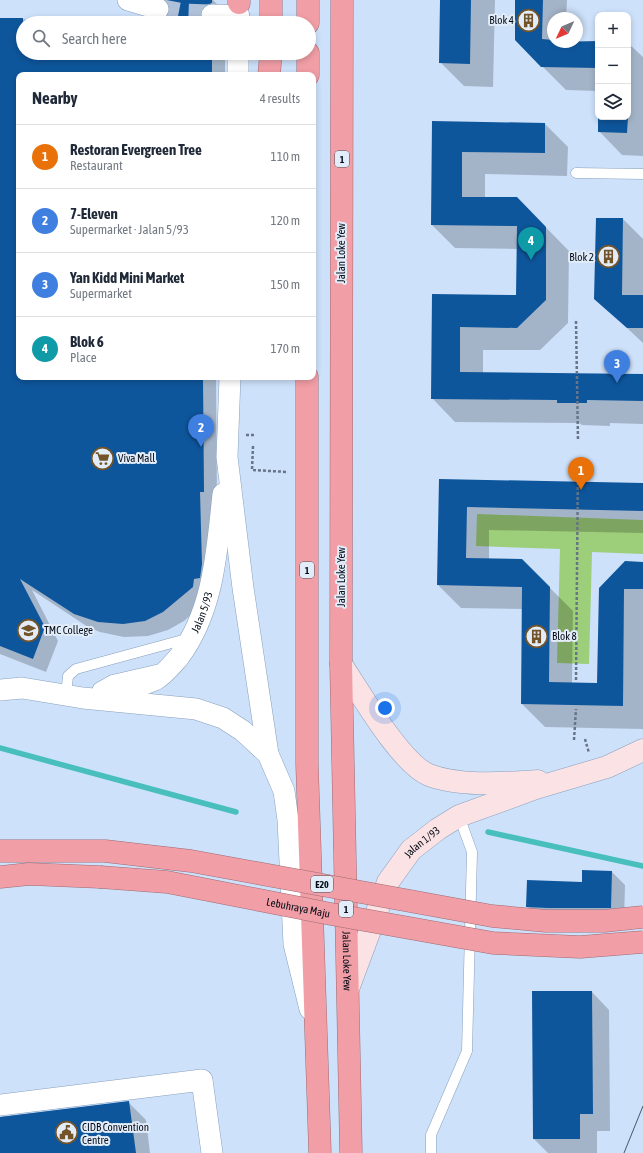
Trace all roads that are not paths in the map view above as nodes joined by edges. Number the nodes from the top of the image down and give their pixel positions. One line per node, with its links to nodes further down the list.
1 (128, 0): 6 (street)
2 (271, 0): 8 (highway)
3 (308, 0): 9 (highway)
4 (342, 0): 22 (highway, Jalan Loke Yew / 1)
5 (239, 8): 7 (street)
6 (158, 9)
7 (212, 15)
8 (271, 16)
9 (308, 16)
10 (238, 60): 13 (street)
11 (270, 60): 14 (highway)
12 (308, 60): 15 (highway)
13 (238, 72)
14 (269, 72)
15 (308, 72)
16 (576, 173): 17 (lane)
17 (643, 174)
18 (230, 380): 20 (street)
19 (307, 380): 36 (highway, 1)
20 (227, 457): 21 (street, Jalan 5/93); 28 (street)
21 (191, 638): 26 (street, Jalan 5/93); 26 (lane)
22 (341, 664): 29 (street, Jalan 1/93); 35 (highway, Jalan Loke Yew / 1)
23 (0, 679): 24 (street, Jalan 5/93)
24 (22, 688): 25 (street, Jalan 5/93); 26 (street, Jalan 5/93)
25 (0, 690)
26 (82, 697): 28 (street, Jalan 5/93)
27 (643, 750): 29 (street, Jalan 1/93)
28 (268, 754): 36 (street, Jalan 5/93)
29 (573, 778): 30 (street, Jalan 1/93)
30 (459, 816): 35 (street, Jalan 1/93); 41 (lane)
31 (0, 851): 33 (highway, E20, bridge)
32 (0, 877): 34 (highway, Lebuhraya Maju, bridge)
33 (643, 917)
34 (643, 942)
35 (348, 988): 40 (highway, Jalan Loke Yew / 1)
36 (315, 1027): 39 (highway, 1)
37 (0, 1105): 38 (street)
38 (212, 1153)
39 (320, 1153)
40 (351, 1153)
41 (431, 1153)

